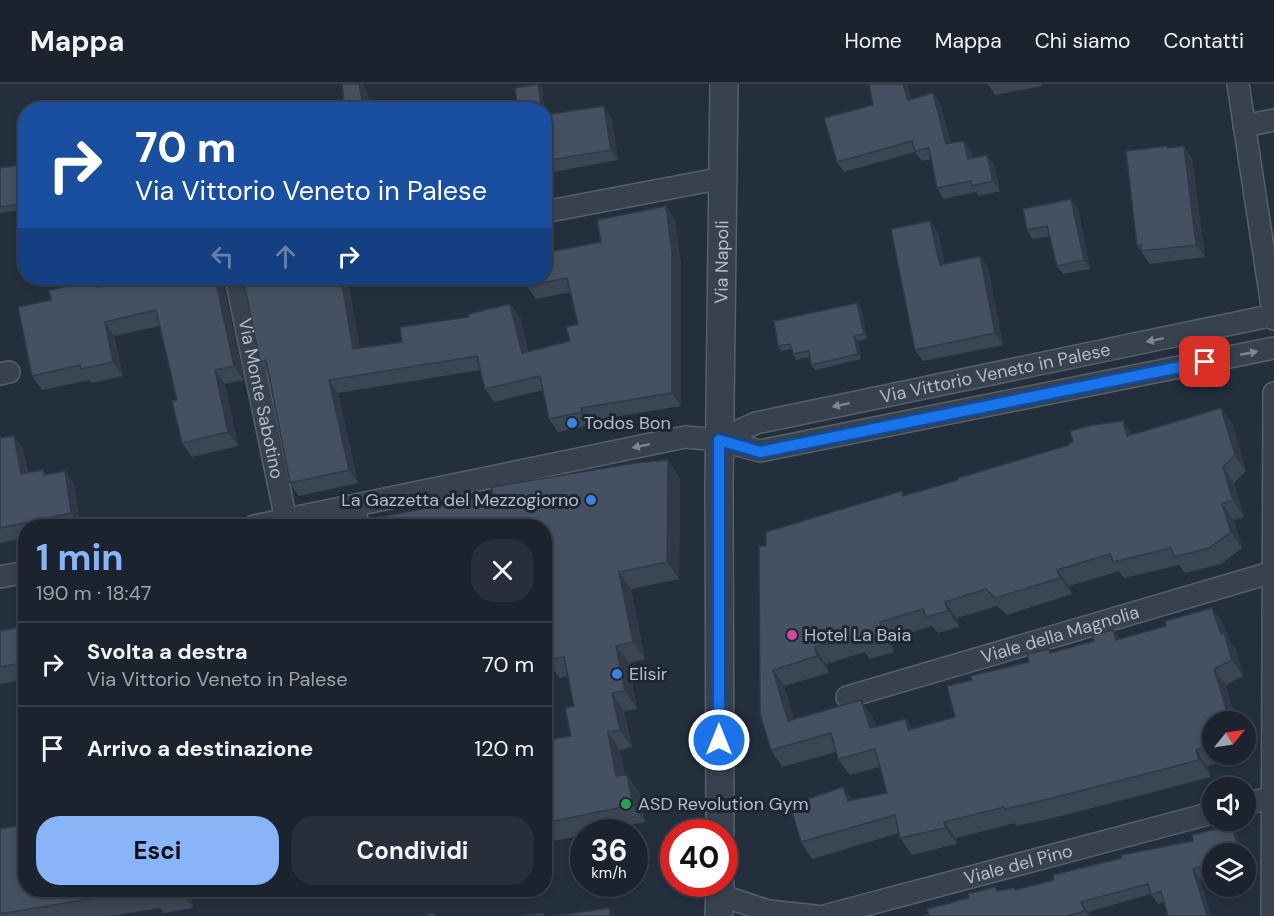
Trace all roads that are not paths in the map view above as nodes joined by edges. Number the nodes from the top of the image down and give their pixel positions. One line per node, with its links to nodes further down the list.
1 (724, 84): 5 (street, Via Napoli)
2 (1238, 84): 4 (street)
3 (1274, 120): 4 (street)
4 (1244, 126): 8 (street)
5 (723, 178): 6 (street); 11 (street, Via Napoli)
6 (552, 210)
7 (237, 285): 13 (street, Via Monte Sabotino)
8 (1274, 317): 11 (street, Via Vittorio Veneto in Palese, one-way to 11)
9 (1274, 348): 11 (street, Via Vittorio Veneto in Palese, one-way to 9)
10 (1274, 393): 15 (street)
11 (719, 440): 12 (street, Via Vittorio Veneto in Palese, one-way to 12); 22 (street, Via Napoli)
12 (356, 516): 14 (street, Via Vittorio Veneto in Palese)
13 (286, 519)
14 (304, 519)
15 (1273, 572): 18 (street, Viale della Magnolia); 19 (street)
16 (18, 574): 17 (street)
17 (0, 577)
18 (847, 697)
19 (1273, 797): 20 (street); 26 (street)
20 (1256, 801)
21 (1202, 816): 25 (street, Viale del Pino)
22 (720, 819)
23 (720, 898): 24 (street)
24 (815, 916)
25 (824, 916)
26 (1272, 916)

